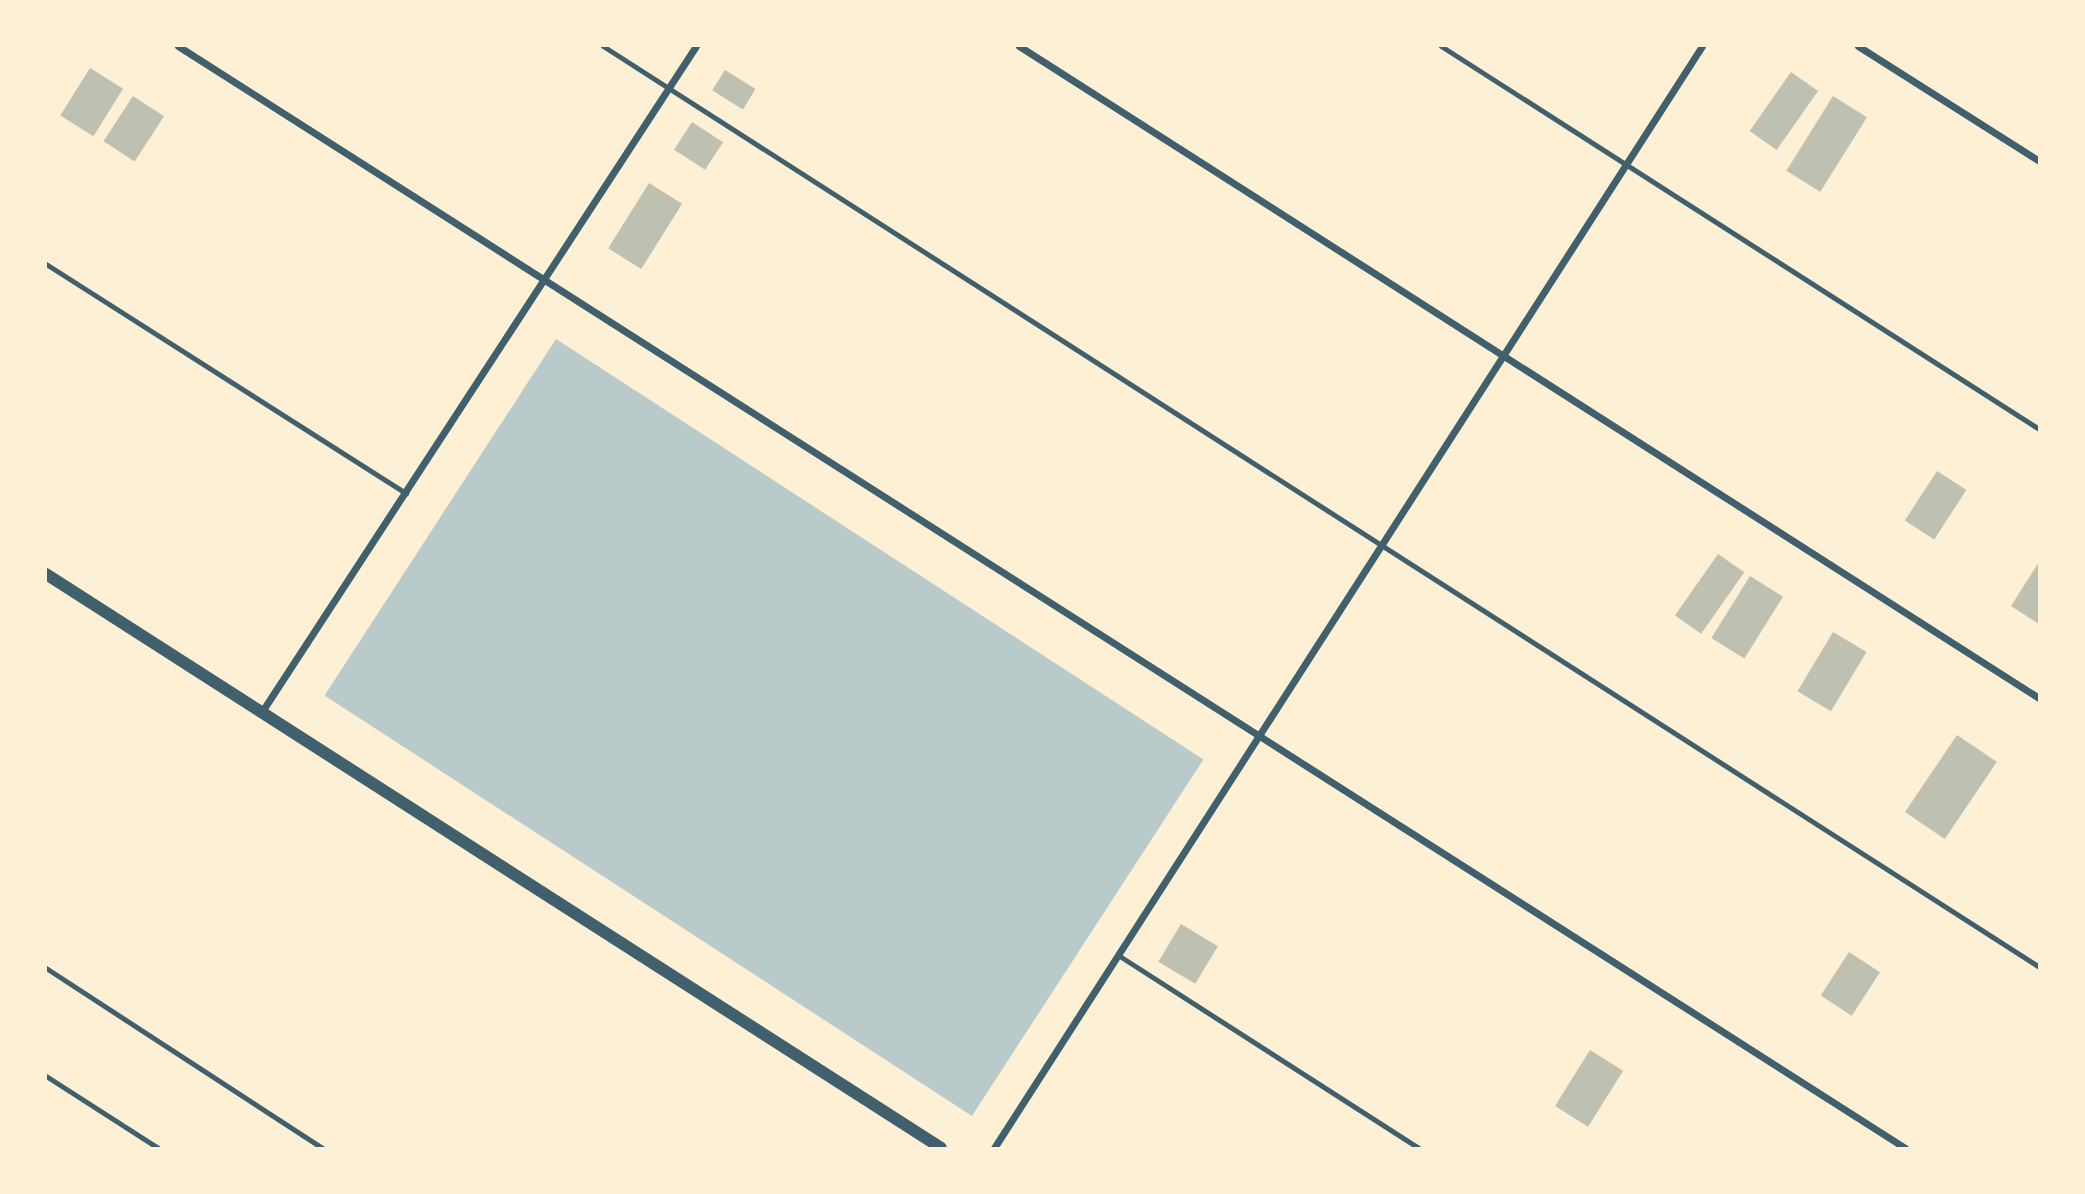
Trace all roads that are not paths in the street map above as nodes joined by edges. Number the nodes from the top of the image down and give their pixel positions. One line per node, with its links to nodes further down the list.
1 (178, 46): 12 (street)
2 (603, 46): 8 (lane)
3 (696, 46): 8 (street)
4 (1018, 46): 13 (street)
5 (1441, 46): 10 (lane)
6 (1702, 46): 10 (street)
7 (1858, 46): 9 (street)
8 (669, 88): 12 (street); 16 (lane)
9 (2039, 161)
10 (1627, 163): 13 (street); 14 (lane)
11 (46, 264): 15 (lane)
12 (545, 280): 15 (street); 20 (street)
13 (1503, 355): 16 (street); 18 (street)
14 (2039, 429)
15 (406, 493): 19 (street)
16 (1382, 544): 20 (street); 22 (lane)
17 (46, 574): 19 (street)
18 (2039, 698)
19 (261, 713): 27 (street)
20 (1259, 736): 21 (street); 30 (street)
21 (1118, 955): 28 (street); 29 (lane)
22 (2039, 967)
23 (46, 968): 26 (lane)
24 (46, 1076): 25 (lane)
25 (158, 1149)
26 (322, 1149)
27 (941, 1149)
28 (994, 1149)
29 (1419, 1149)
30 (1905, 1149)

